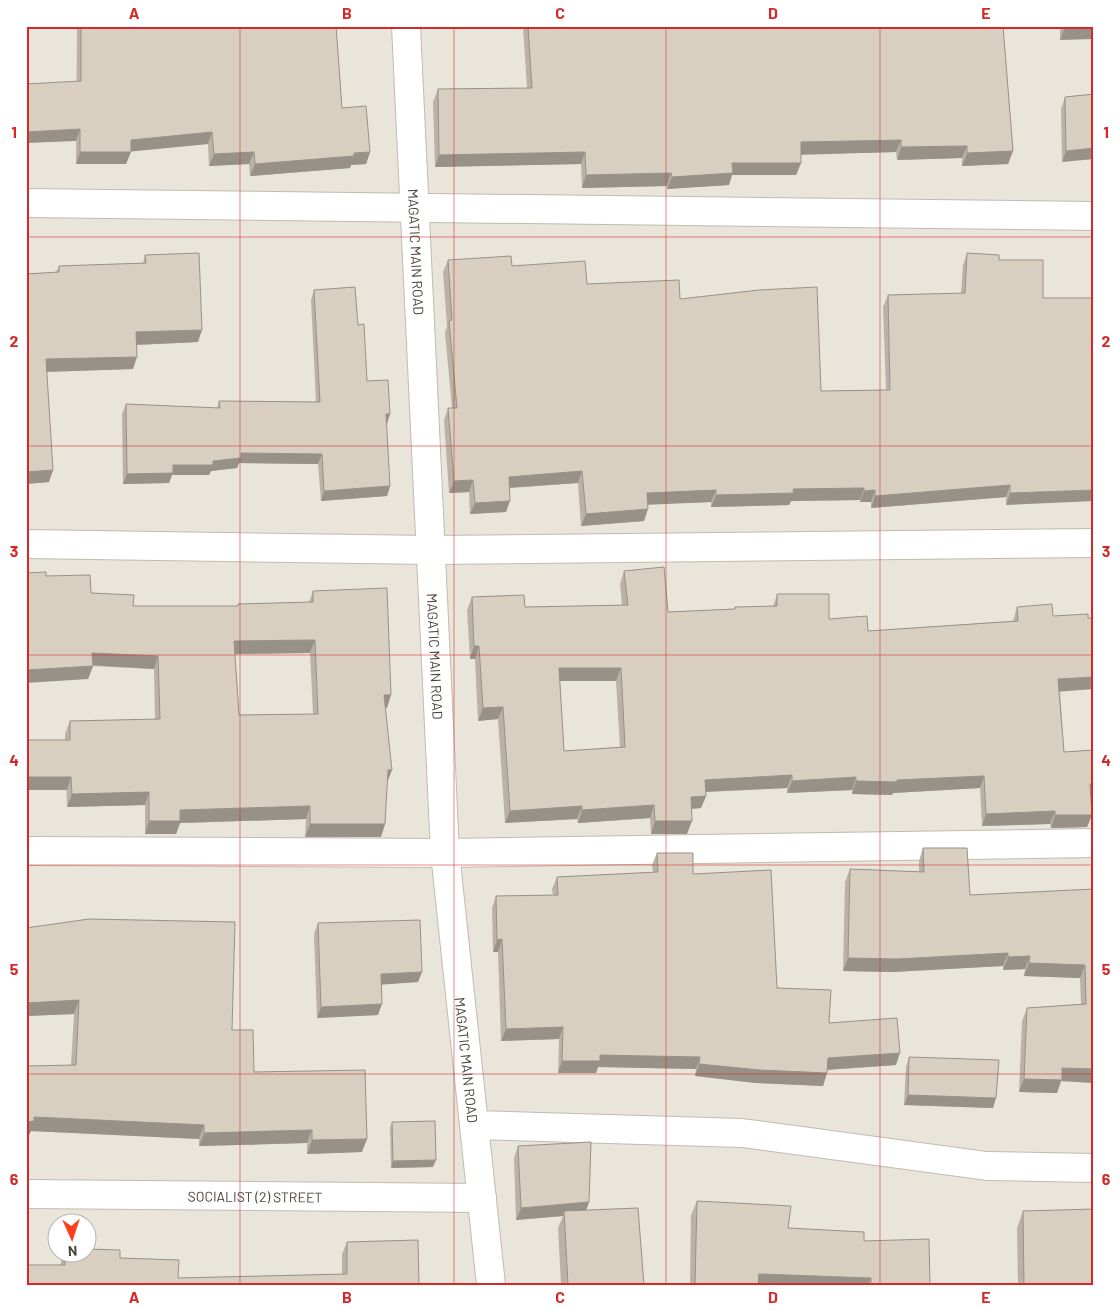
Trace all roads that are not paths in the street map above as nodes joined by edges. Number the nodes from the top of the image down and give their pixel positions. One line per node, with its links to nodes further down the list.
1 (406, 26): 3 (street, MAGATIC MAIN ROAD)
2 (26, 203): 3 (street)
3 (414, 207): 4 (street); 7 (street, MAGATIC MAIN ROAD)
4 (1094, 216)
5 (1094, 543): 7 (street)
6 (26, 544): 7 (street)
7 (431, 550): 10 (street, MAGATIC MAIN ROAD)
8 (1094, 843): 10 (street)
9 (26, 852): 10 (street)
10 (445, 853): 11 (street, MAGATIC MAIN ROAD)
11 (475, 1125): 12 (street); 14 (street, MAGATIC MAIN ROAD)
12 (1094, 1168)
13 (26, 1194): 14 (street, SOCIALIST (2) STREET)
14 (482, 1198): 15 (street, MAGATIC MAIN ROAD)
15 (491, 1285)

